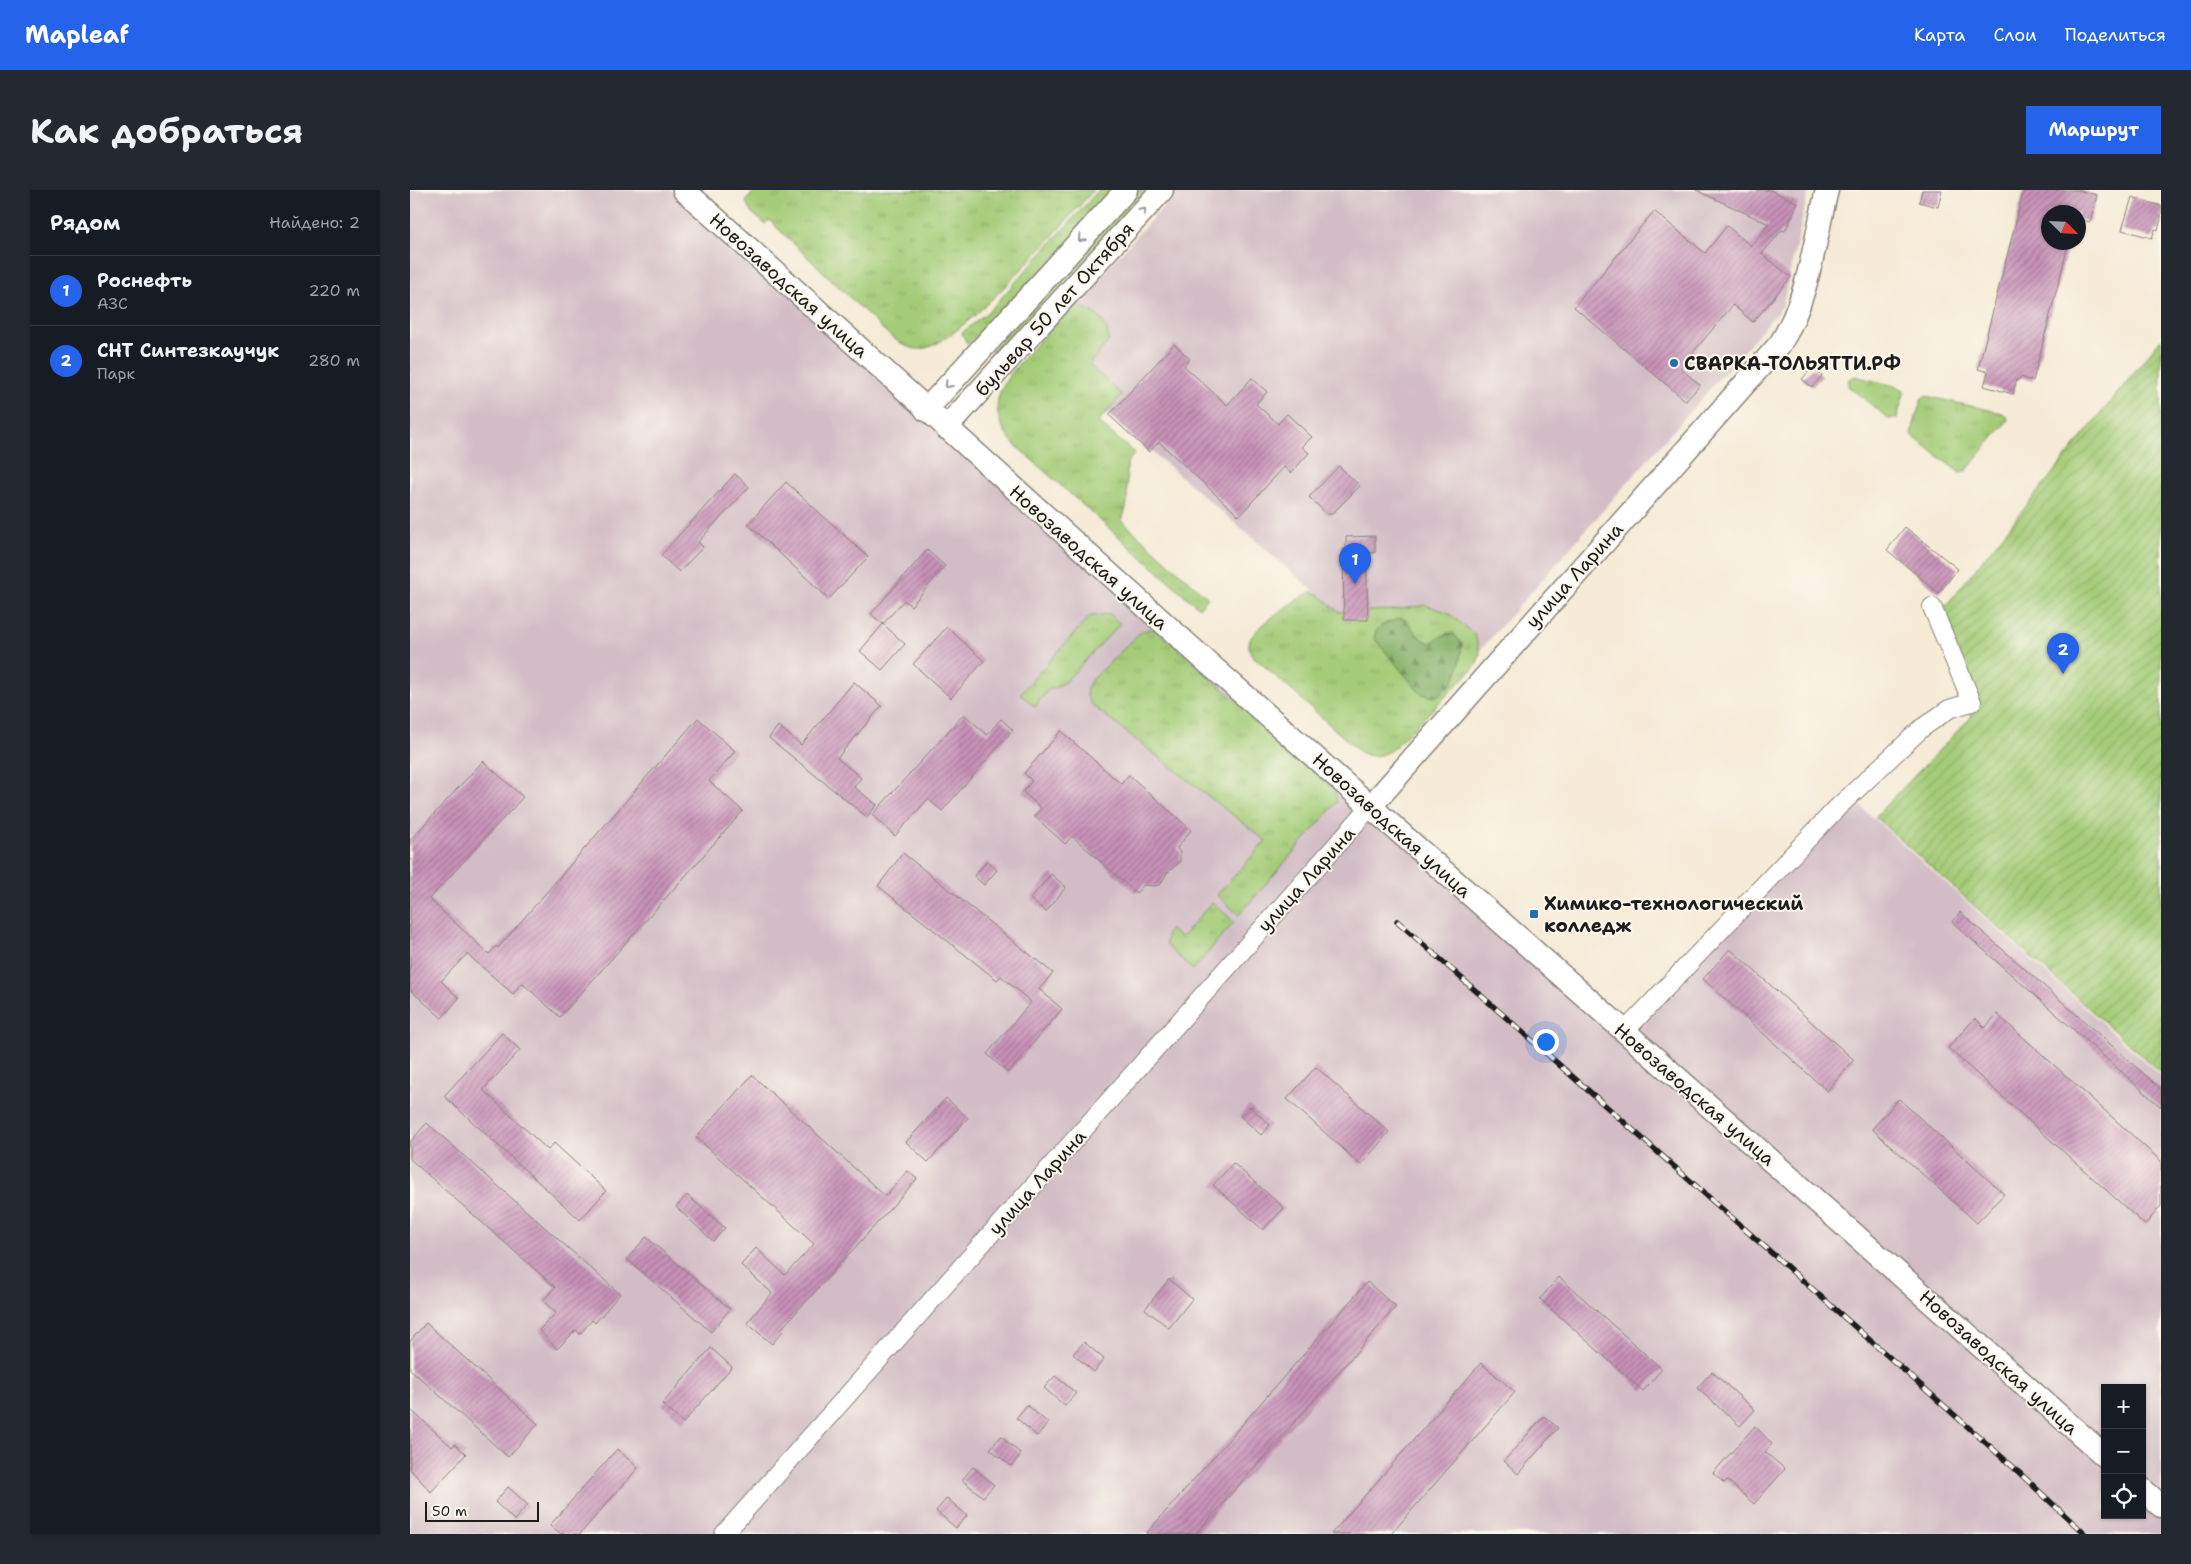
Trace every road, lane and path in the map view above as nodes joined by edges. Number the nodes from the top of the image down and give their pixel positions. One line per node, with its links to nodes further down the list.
1 (684, 190): 7 (main road, Новозаводская улица)
2 (1126, 190): 5 (main road, бульвар 50 лет Октября, one-way to 5)
3 (1162, 190): 6 (main road, бульвар 50 лет Октября, one-way to 3)
4 (1827, 190): 10 (main road, улица Ларина)
5 (982, 349): 6 (main road); 7 (main road, бульвар 50 лет Октября, one-way to 7)
6 (1000, 369): 8 (main road, бульвар 50 лет Октября)
7 (926, 410): 8 (main road, Новозаводская улица)
8 (946, 428): 10 (main road, Новозаводская улица)
9 (1932, 607): 11 (street)
10 (1371, 806): 11 (main road, Новозаводская улица); 15 (street, улица Ларина)
11 (1624, 1032): 12 (main road, Новозаводская улица)
12 (2101, 1452)
13 (2146, 1493): 14 (main road)
14 (2161, 1506)
15 (724, 1534)

